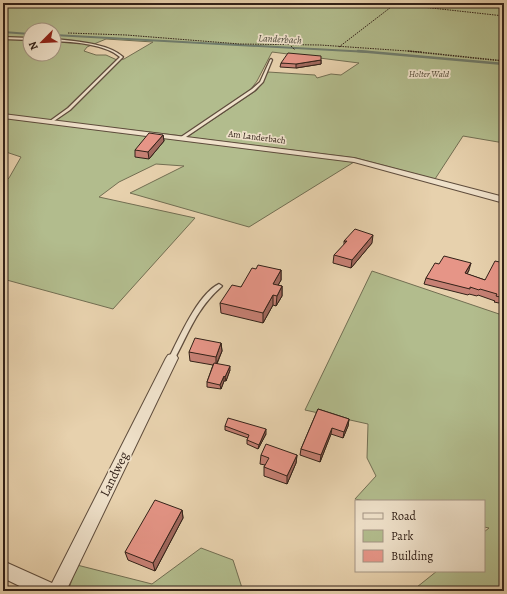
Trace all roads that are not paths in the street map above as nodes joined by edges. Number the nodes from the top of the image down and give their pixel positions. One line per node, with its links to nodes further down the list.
1 (3, 38): 2 (lane)
2 (22, 39)
3 (62, 41): 6 (lane)
4 (271, 60): 7 (lane)
5 (3, 116): 6 (street, Am Landerbach)
6 (51, 122): 7 (street, Am Landerbach)
7 (182, 138): 8 (street, Am Landerbach)
8 (504, 200)
9 (219, 286): 10 (lane)
10 (172, 358): 13 (street, Landweg)
11 (3, 569): 12 (street)
12 (49, 591)
13 (57, 591)

